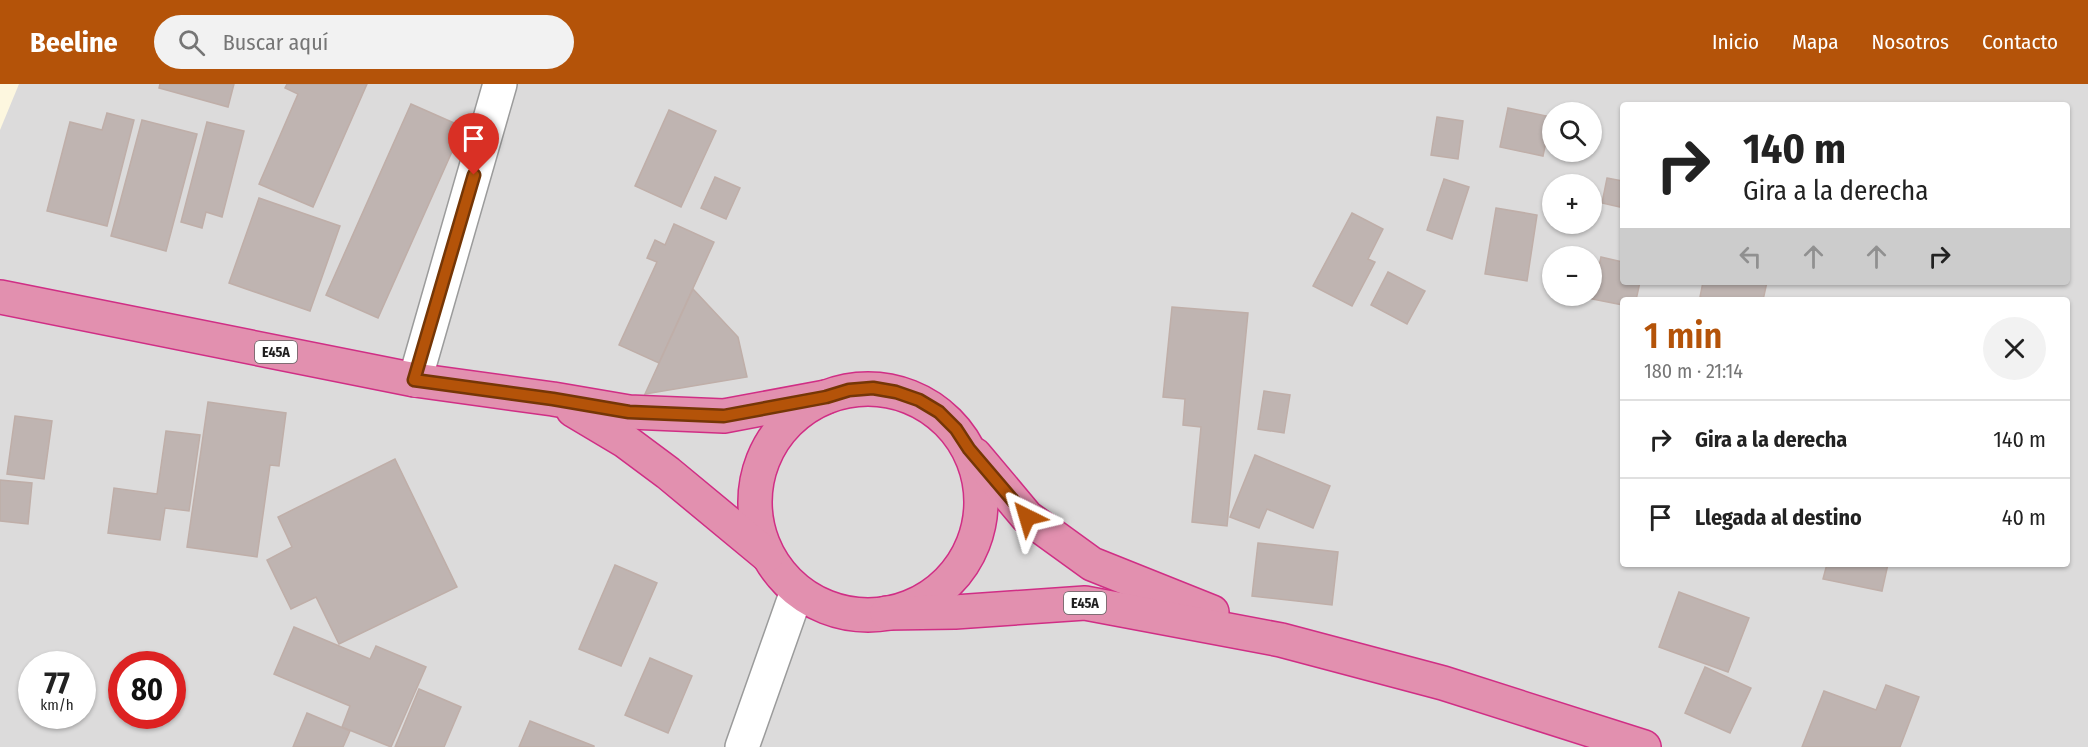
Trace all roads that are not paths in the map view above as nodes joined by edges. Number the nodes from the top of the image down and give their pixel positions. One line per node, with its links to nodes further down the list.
1 (500, 84): 3 (street)
2 (0, 297): 3 (highway, E45A)
3 (414, 380): 5 (highway, E45A)
4 (826, 397): 5 (highway, E45A); 6 (highway); 7 (highway)
5 (553, 399): 7 (highway, E45A)
6 (969, 449): 9 (highway); 10 (highway, E45A)
7 (767, 555): 8 (highway)
8 (797, 591): 9 (highway); 11 (street)
9 (887, 614): 10 (highway, E45A)
10 (1281, 640): 12 (highway, E45A)
11 (742, 747)
12 (1644, 747)

